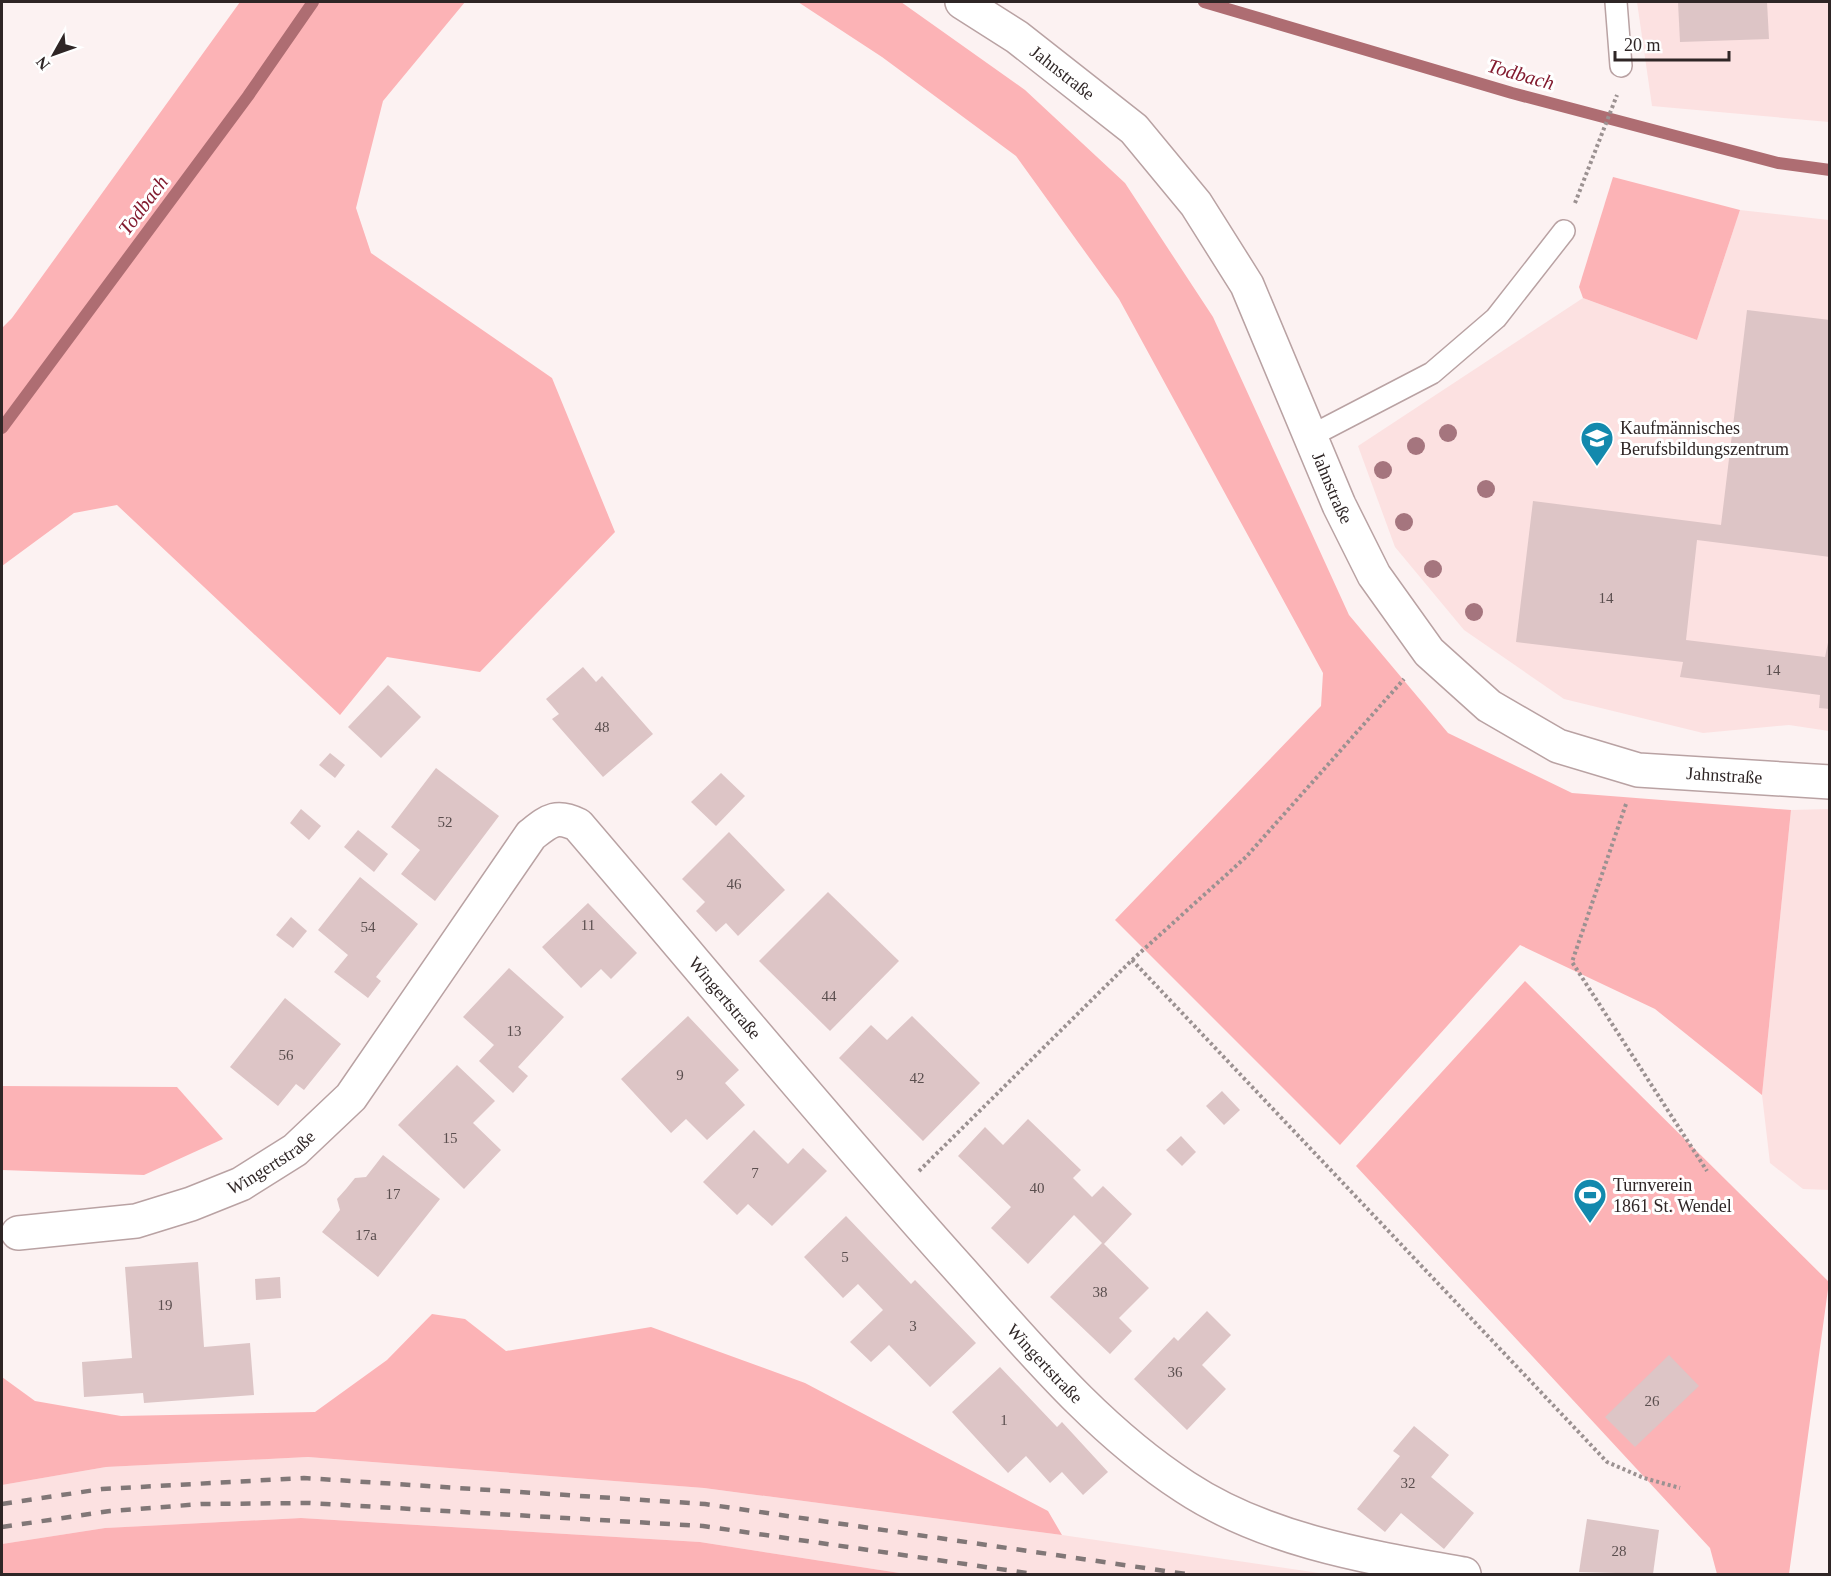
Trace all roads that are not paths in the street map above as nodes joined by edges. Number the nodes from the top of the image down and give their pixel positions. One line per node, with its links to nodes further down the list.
1 (962, 2): 5 (street, Jahnstraße)
2 (1616, 2): 3 (lane)
3 (1621, 66)
4 (1564, 231): 5 (lane)
5 (1309, 437): 6 (street, Jahnstraße)
6 (1830, 782)
7 (18, 1233): 8 (street, Wingertstraße)
8 (1464, 1575)

